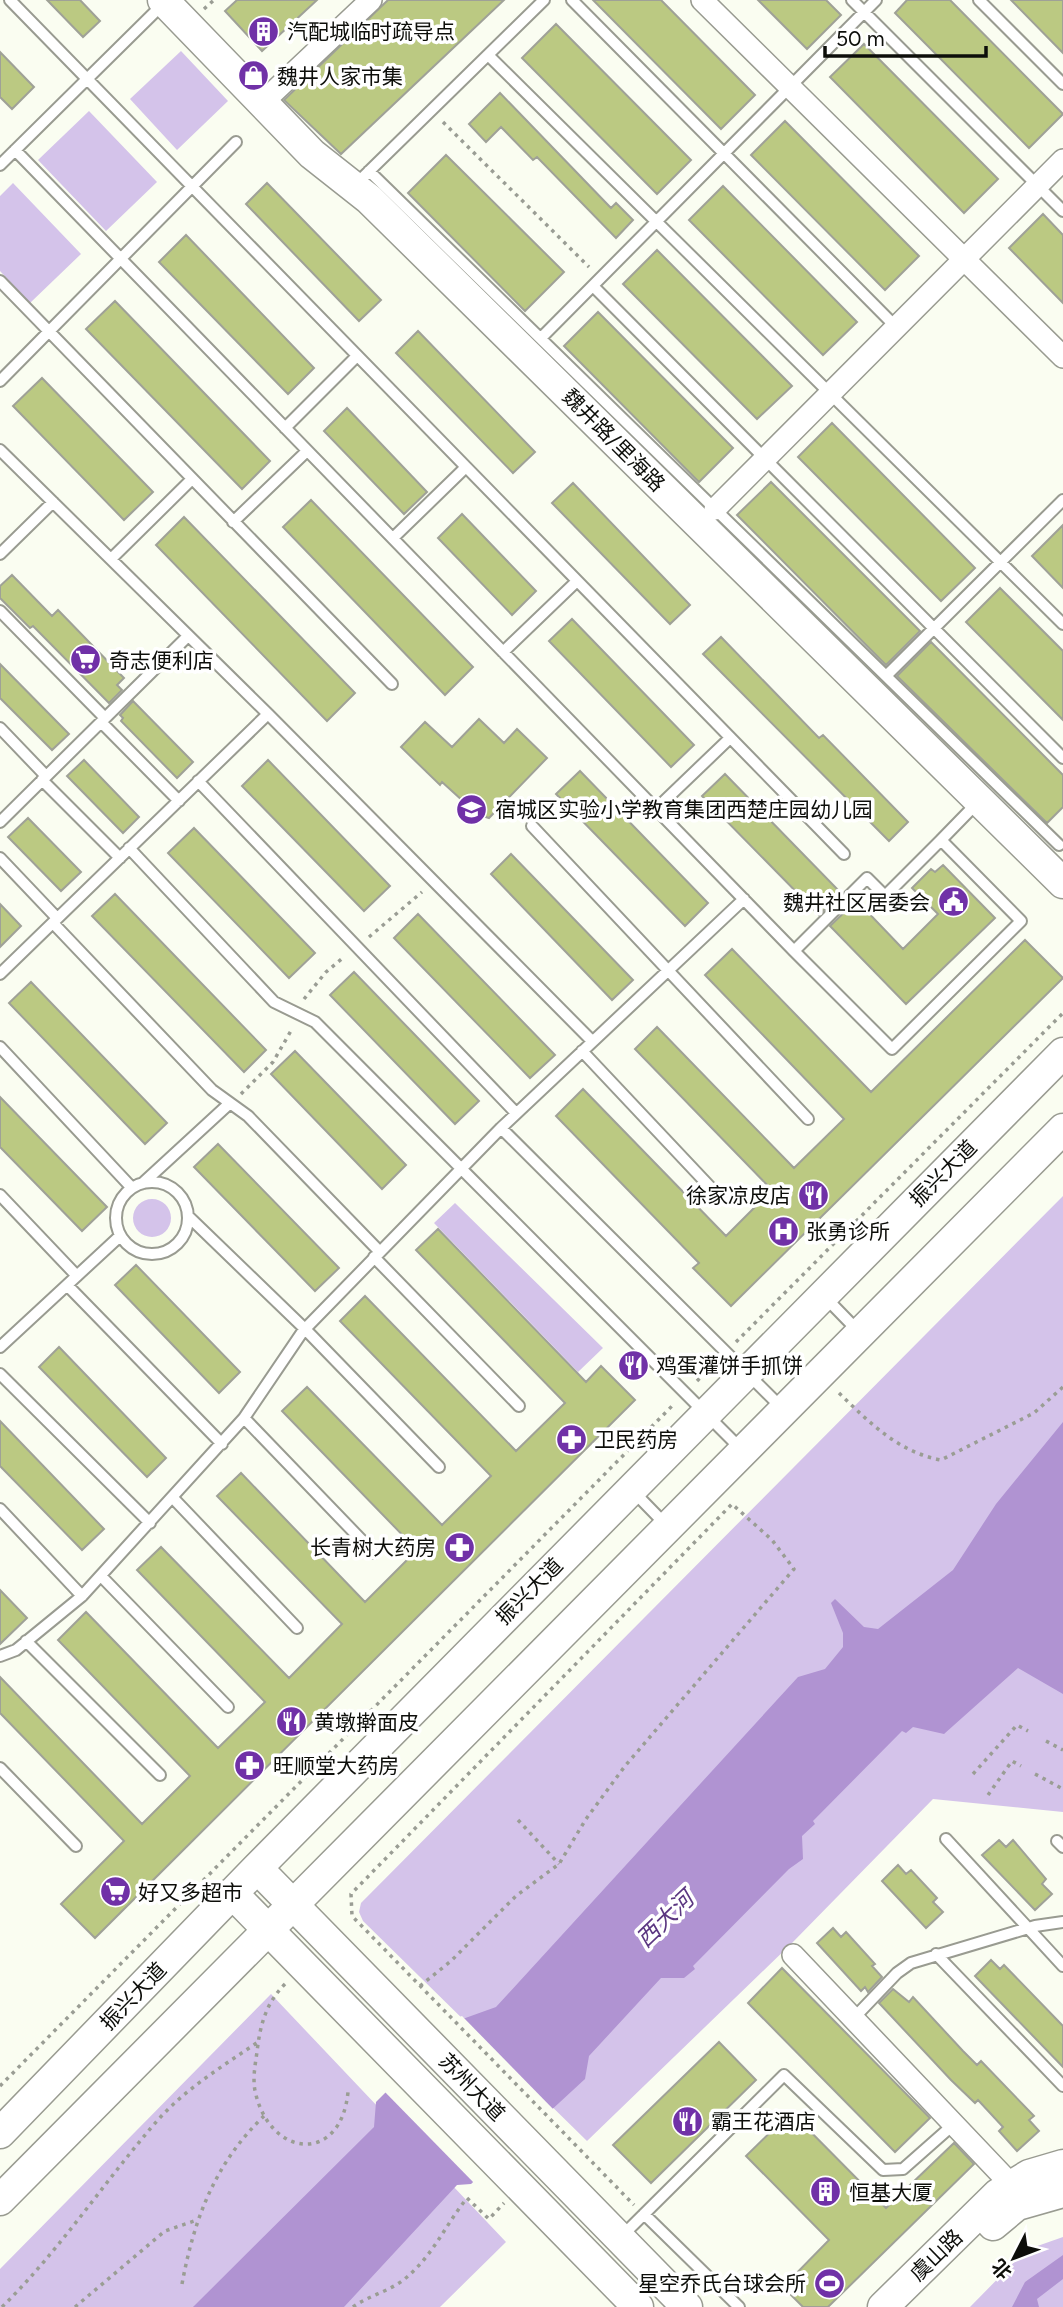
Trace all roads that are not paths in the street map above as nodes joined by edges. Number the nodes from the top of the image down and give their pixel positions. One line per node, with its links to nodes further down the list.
1 (9, 0): 12 (lane)
2 (371, 0): 15 (street)
3 (544, 0): 11 (lane)
4 (572, 0): 19 (lane)
5 (702, 0): 14 (street)
6 (852, 0): 10 (lane)
7 (876, 0): 10 (lane)
8 (979, 0): 13 (lane)
9 (164, 1): 12 (lane); 15 (main road, 魏井路/里海路)
10 (864, 12): 14 (lane); 23 (lane)
11 (488, 55): 22 (lane); 26 (lane)
12 (86, 81): 18 (lane); 24 (lane)
13 (1063, 84)
14 (790, 87): 19 (lane); 27 (street)
15 (264, 102): 22 (main road, 魏井路/里海路)
16 (236, 142): 24 (lane)
17 (0, 148): 18 (lane)
18 (12, 153): 21 (lane); 28 (lane)
19 (724, 153): 26 (lane); 31 (lane)
20 (1063, 160): 23 (street)
21 (0, 165)
22 (361, 179): 33 (lane); 67 (main road, 魏井路/里海路)
23 (1038, 185): 25 (lane); 27 (street)
24 (192, 188): 28 (lane); 34 (lane)
25 (1063, 211)
26 (656, 222): 30 (lane); 37 (lane)
27 (964, 259): 31 (street); 35 (street)
28 (121, 260): 32 (lane); 38 (lane)
29 (0, 281): 32 (lane)
30 (596, 282): 33 (lane); 41 (lane)
31 (896, 327): 37 (street)
32 (49, 332): 36 (lane); 43 (lane)
33 (541, 338): 46 (lane)
34 (357, 356): 38 (lane); 42 (lane)
35 (1063, 357)
36 (0, 381)
37 (829, 393): 41 (street); 51 (lane)
38 (285, 428): 40 (lane)
39 (0, 450): 45 (lane)
40 (307, 451): 47 (lane); 48 (lane)
41 (764, 458): 46 (street); 55 (lane)
42 (466, 467): 48 (lane); 52 (lane)
43 (192, 479): 47 (lane); 50 (lane)
44 (1063, 500): 51 (lane)
45 (53, 502): 49 (lane); 50 (lane)
46 (715, 509): 58 (lane)
47 (233, 522): 59 (lane)
48 (393, 538): 57 (lane)
49 (0, 554)
50 (111, 559): 56 (lane)
51 (1001, 562): 54 (lane); 55 (lane)
52 (577, 581): 57 (lane); 63 (lane)
53 (0, 611): 61 (lane)
54 (1063, 624)
55 (934, 628): 58 (lane); 64 (lane)
56 (188, 636): 60 (lane); 61 (lane)
57 (503, 652): 69 (lane)
58 (886, 676): 74 (lane)
59 (392, 684)
60 (268, 714): 66 (lane); 84 (lane)
61 (103, 720): 65 (lane); 68 (lane)
62 (0, 728): 65 (lane)
63 (730, 738): 69 (lane); 75 (lane)
64 (1063, 758)
65 (44, 778): 70 (lane); 77 (lane)
66 (198, 781): 68 (lane); 89 (lane)
67 (981, 800): 72 (lane); 74 (main road, 魏井路/里海路)
68 (178, 801): 73 (lane)
69 (656, 809): 79 (lane)
70 (0, 822)
71 (532, 825): 82 (lane)
72 (941, 840): 81 (lane); 81 (lane)
73 (129, 848): 77 (lane); 93 (lane)
74 (1055, 849): 78 (main road, 魏井路/里海路)
75 (844, 854)
76 (0, 858): 80 (lane)
77 (120, 858): 80 (lane)
78 (1063, 883)
79 (744, 899): 81 (lane); 82 (lane)
80 (55, 921): 83 (lane); 88 (lane)
81 (794, 951)
82 (668, 970): 84 (lane); 90 (lane)
83 (0, 974)
84 (592, 1041): 86 (lane)
85 (0, 1047): 95 (lane)
86 (582, 1051): 89 (lane); 96 (lane)
87 (1063, 1053): 103 (main road, 振兴大道)
88 (230, 1103): 94 (lane); 100 (lane)
89 (516, 1113): 91 (lane)
90 (808, 1119)
91 (501, 1128): 93 (lane); 107 (lane)
92 (1063, 1129): 105 (main road)
93 (460, 1170): 100 (lane); 109 (lane)
94 (143, 1183): 95 (lane); 98 (lane)
95 (132, 1188): 99 (lane)
96 (712, 1189)
97 (0, 1195): 101 (lane)
98 (188, 1216): 99 (lane); 104 (lane)
99 (120, 1236): 101 (lane)
100 (377, 1255): 104 (lane); 110 (lane)
101 (77, 1276): 102 (lane)
102 (67, 1285): 106 (lane); 113 (lane)
103 (822, 1295): 105 (lane); 107 (main road, 振兴大道)
104 (305, 1329): 112 (lane); 115 (lane)
105 (861, 1334): 111 (main road)
106 (0, 1347)
107 (736, 1362): 109 (main road, 振兴大道); 111 (lane)
108 (0, 1374): 119 (lane)
109 (695, 1403): 114 (lane); 116 (main road, 振兴大道)
110 (519, 1406)
111 (785, 1411): 114 (main road)
112 (244, 1418): 113 (lane); 121 (lane)
113 (222, 1444): 117 (lane)
114 (744, 1452): 120 (main road)
115 (439, 1467)
116 (630, 1489): 120 (lane); 132 (main road, 振兴大道)
117 (173, 1498): 119 (lane); 124 (lane)
118 (0, 1510): 123 (lane)
119 (149, 1523): 122 (lane)
120 (668, 1528): 134 (main road)
121 (374, 1553)
122 (101, 1576): 123 (lane); 127 (lane)
123 (82, 1596): 125 (lane)
124 (297, 1628)
125 (26, 1641): 126 (lane); 129 (lane)
126 (0, 1656)
127 (228, 1707)
128 (0, 1768): 131 (lane)
129 (160, 1775)
130 (946, 1839): 136 (lane)
131 (76, 1846)
132 (257, 1868): 133 (main road, 振兴大道); 134 (main road, 苏州大道)
133 (232, 1893): 137 (main road, 苏州大道); 144 (main road, 振兴大道)
134 (295, 1905): 137 (main road); 150 (main road, 苏州大道)
135 (1063, 1922): 136 (lane)
136 (1026, 1928): 138 (lane); 140 (lane)
137 (270, 1931): 148 (main road); 151 (main road, 苏州大道)
138 (936, 1954): 141 (lane); 142 (lane)
139 (793, 1955): 141 (street)
140 (1063, 1966)
141 (853, 2019): 143 (street)
142 (1063, 2086)
143 (954, 2124): 147 (street); 149 (lane)
144 (0, 2133)
145 (1063, 2165): 147 (main road, 虞山路)
146 (1063, 2192): 147 (main road, 虞山路)
147 (1020, 2193): 154 (main road, 虞山路); 155 (main road, 虞山路)
148 (0, 2200)
149 (644, 2214): 150 (lane); 153 (lane)
150 (619, 2238): 152 (main road, 苏州大道)
151 (638, 2307)
152 (687, 2307)
153 (738, 2307)
154 (883, 2307)
155 (911, 2307)

